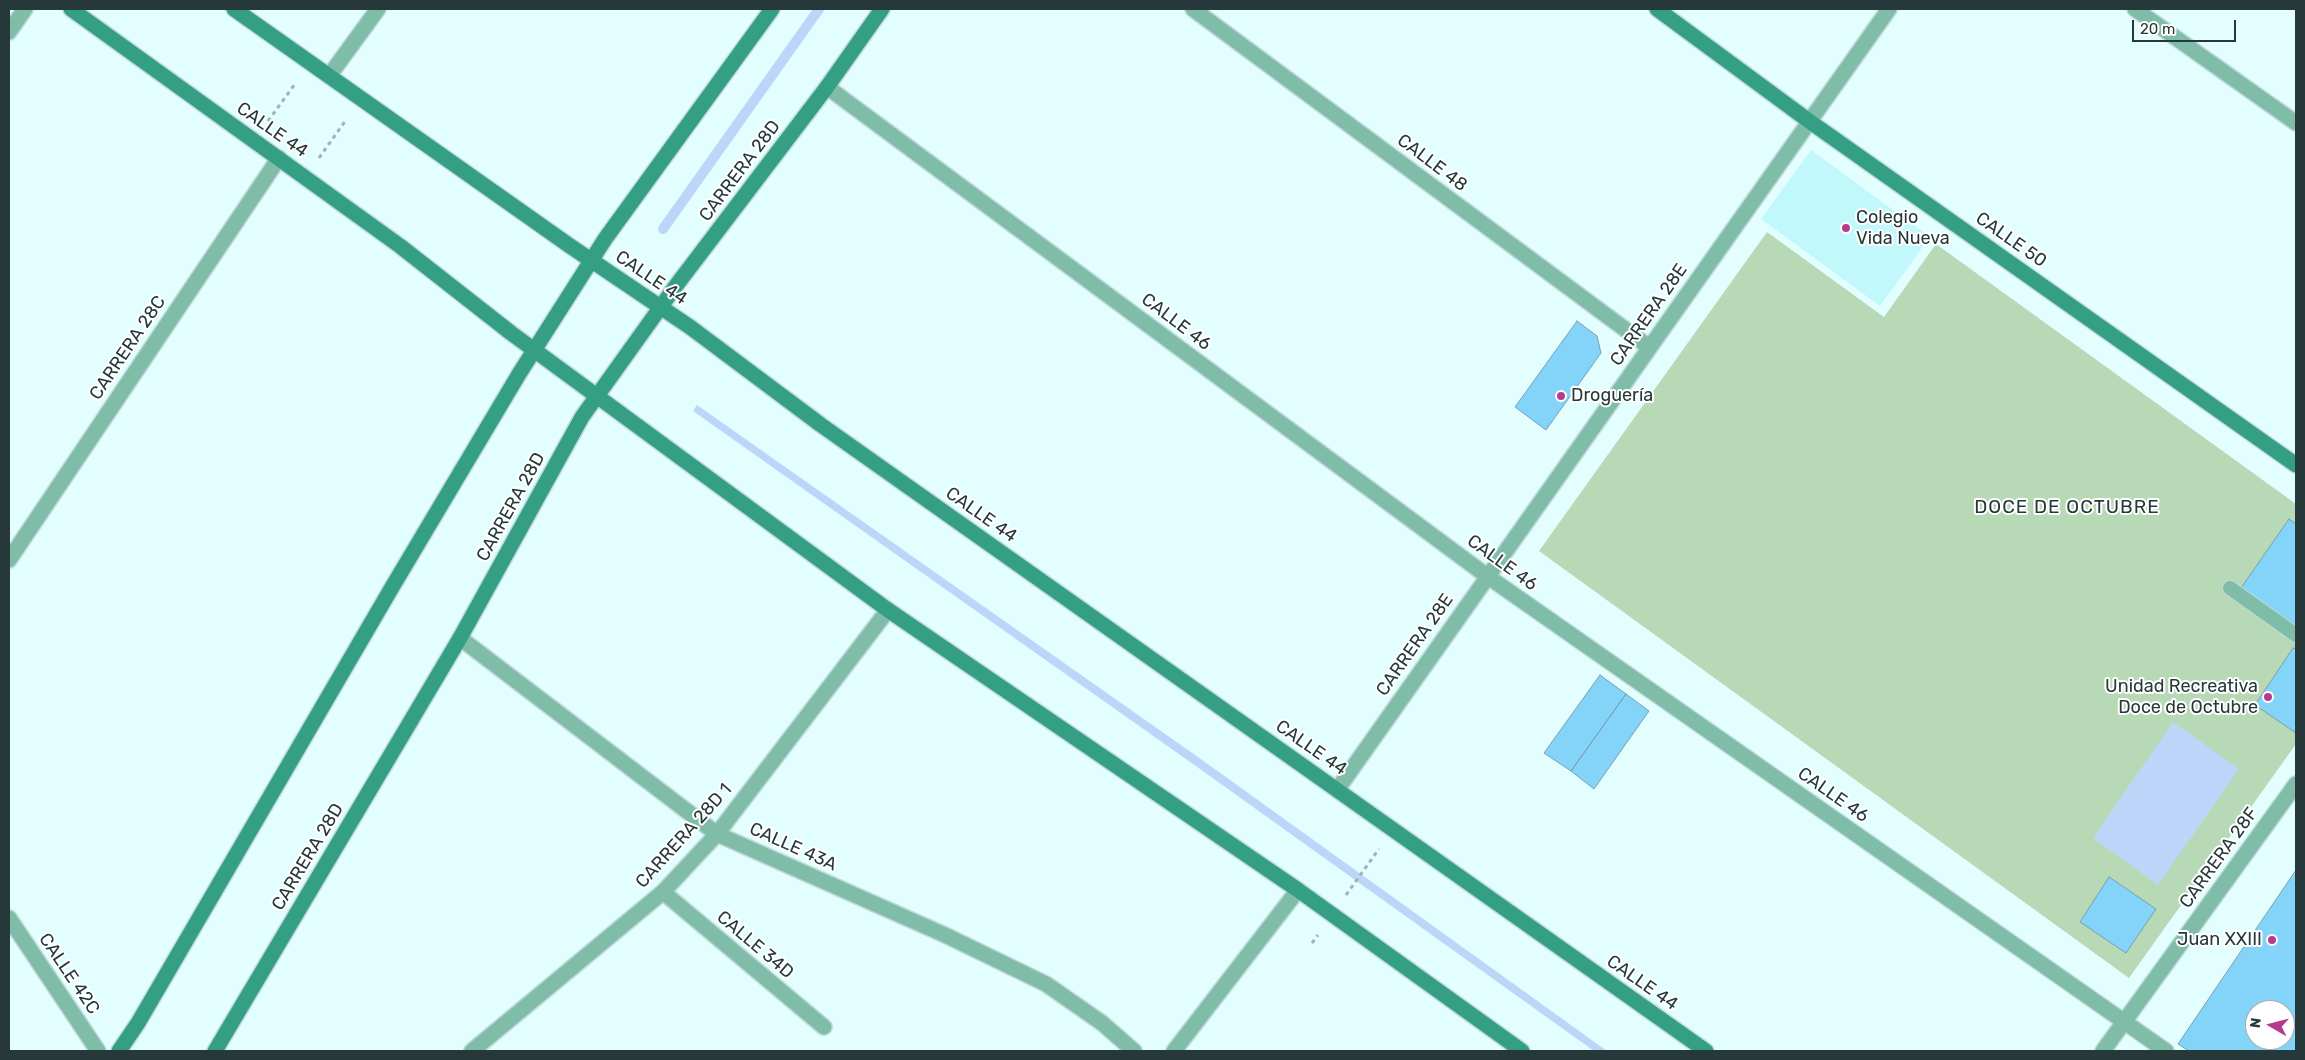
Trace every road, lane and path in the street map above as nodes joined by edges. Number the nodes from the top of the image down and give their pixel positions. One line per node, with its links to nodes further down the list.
1 (25, 9): 11 (street)
2 (71, 9): 18 (main road, CALLE 44)
3 (234, 9): 12 (main road, CALLE 44)
4 (378, 9): 13 (street)
5 (772, 9): 21 (main road)
6 (882, 9): 14 (main road, CARRERA 28D)
7 (1193, 9): 23 (street, CALLE 48)
8 (1657, 9): 16 (main road, CALLE 50)
9 (1889, 9): 16 (street, CARRERA 28E)
10 (2135, 9): 17 (street)
11 (9, 32)
12 (310, 63): 13 (main road, CALLE 44); 18 (path)
13 (329, 76): 15 (main road, CALLE 44)
14 (827, 87): 22 (main road, CARRERA 28D); 28 (street, CALLE 46)
15 (362, 99): 20 (path); 21 (main road, CALLE 44)
16 (1810, 121): 23 (street, CARRERA 28E); 26 (main road, CALLE 50)
17 (2296, 123)
18 (254, 141): 19 (main road, CALLE 44)
19 (279, 158): 20 (main road, CALLE 44); 27 (street, CARRERA 28C)
20 (305, 176): 24 (main road, CALLE 44)
21 (593, 262): 22 (main road, CALLE 44); 24 (main road)
22 (660, 307): 25 (main road, CARRERA 28D); 34 (main road, CALLE 44)
23 (1649, 347): 28 (street, CARRERA 28E)
24 (535, 350): 25 (main road, CALLE 44); 44 (main road)
25 (597, 396): 30 (main road, CALLE 44); 32 (main road, CARRERA 28D)
26 (2296, 465)
27 (9, 560)
28 (1487, 576): 34 (street, CARRERA 28E); 41 (street, CALLE 46)
29 (2230, 588): 31 (lane)
30 (888, 610): 35 (street, CARRERA 28D 1); 38 (main road, CALLE 44)
31 (2296, 634)
32 (460, 638): 35 (street, CALLE 43A); 45 (main road, CARRERA 28D)
33 (2296, 784): 41 (street, CARRERA 28F)
34 (1337, 790): 50 (main road, CALLE 44)
35 (717, 834): 39 (street, CARRERA 28D 1); 47 (street, CALLE 43A)
36 (1371, 861): 37 (path)
37 (1350, 889)
38 (1298, 890): 48 (street); 49 (main road, CALLE 44)
39 (663, 892): 42 (street, CALLE 34D); 46 (street, CARRERA 28D 1)
40 (9, 918): 43 (street, CALLE 42C)
41 (2124, 1022): 51 (street, CARRERA 28F); 52 (street, CALLE 46)
42 (824, 1027)
43 (98, 1051)
44 (118, 1051)
45 (215, 1051)
46 (472, 1051)
47 (1134, 1051)
48 (1174, 1051)
49 (1522, 1051)
50 (1706, 1051)
51 (2103, 1051)
52 (2166, 1051)

